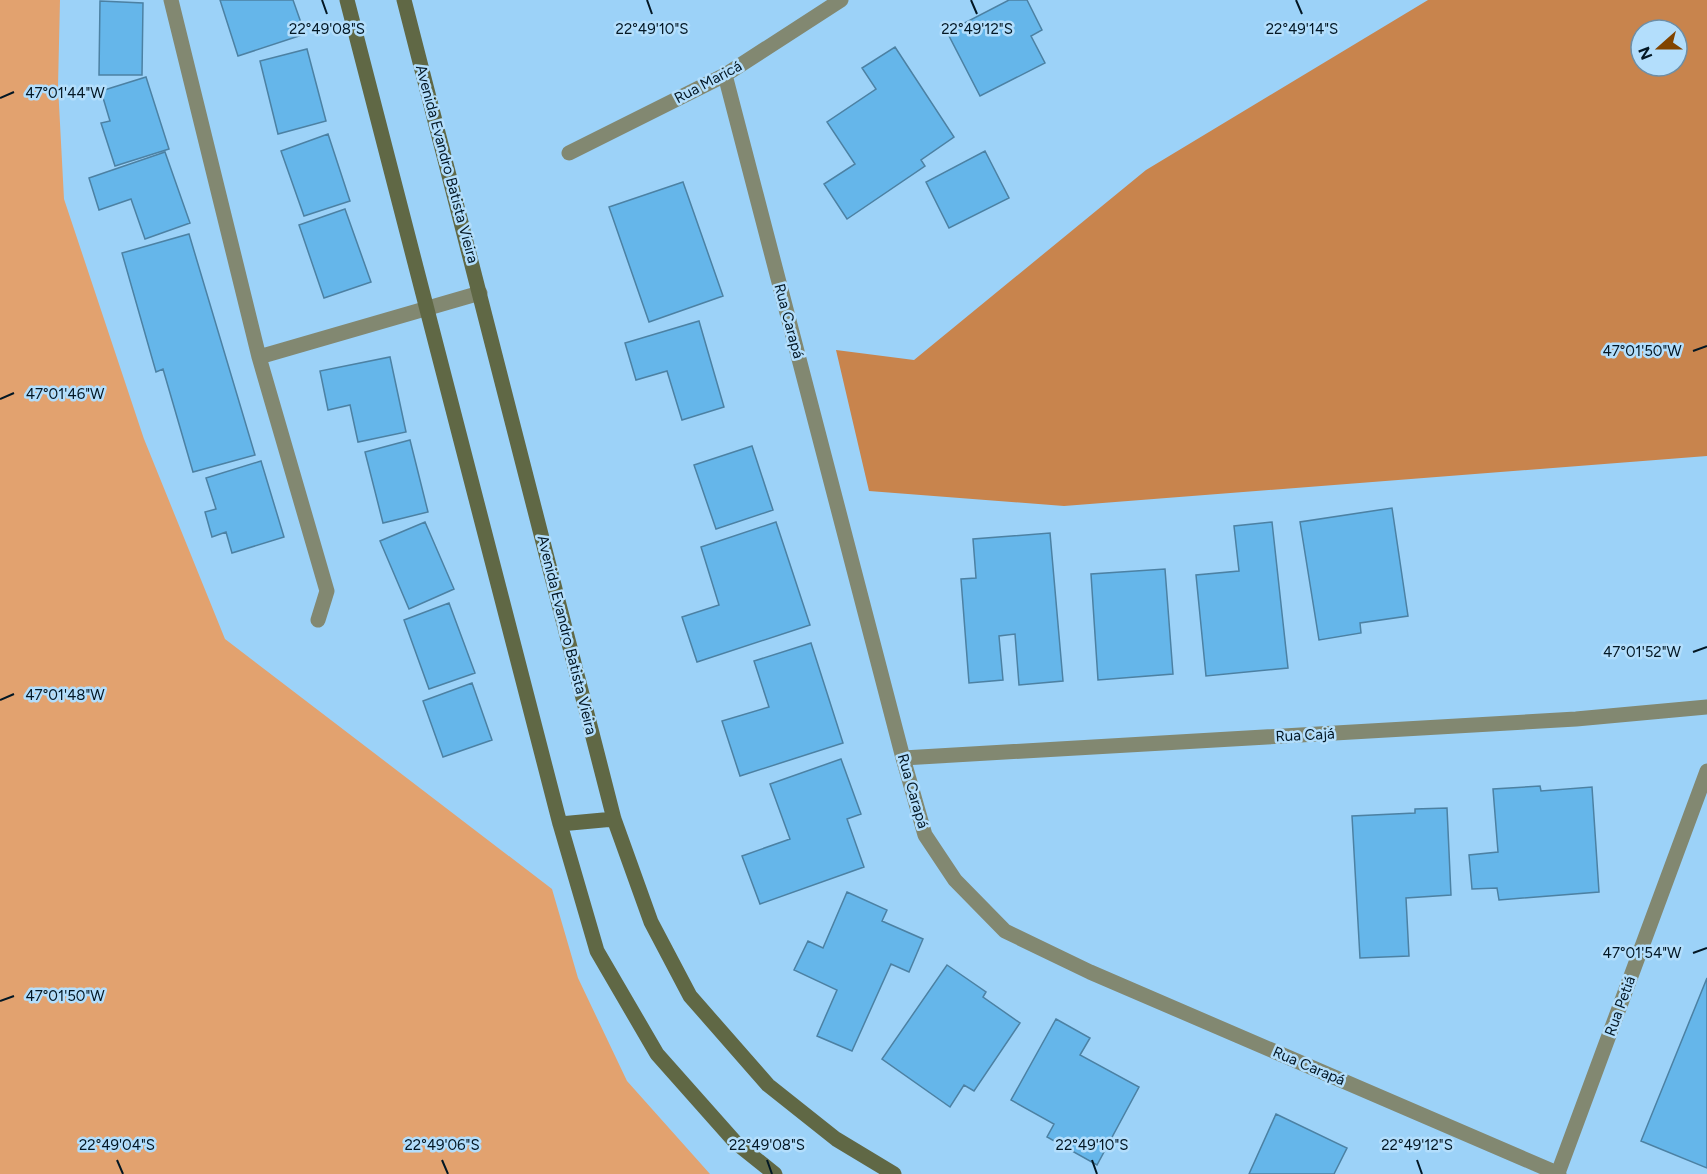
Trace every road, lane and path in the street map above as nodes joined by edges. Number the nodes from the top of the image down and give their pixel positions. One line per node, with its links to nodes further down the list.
1 (171, 0): 9 (street)
2 (347, 0): 8 (main road)
3 (404, 0): 7 (main road, Avenida Evandro Batista Vieira)
4 (842, 0): 5 (street, Rua Maricá)
5 (725, 75): 6 (street, Rua Maricá); 12 (street, Rua Carapá)
6 (569, 153)
7 (480, 293): 8 (street); 14 (main road, Avenida Evandro Batista Vieira)
8 (426, 308): 9 (street); 15 (main road)
9 (259, 357): 10 (street)
10 (318, 620)
11 (1707, 707): 12 (street, Rua Cajá)
12 (903, 758): 18 (street, Rua Carapá)
13 (1707, 771): 18 (street, Rua Petiá)
14 (614, 819): 15 (main road); 17 (main road, Avenida Evandro Batista Vieira)
15 (560, 824): 16 (main road)
16 (775, 1174)
17 (894, 1174)
18 (1559, 1174)

